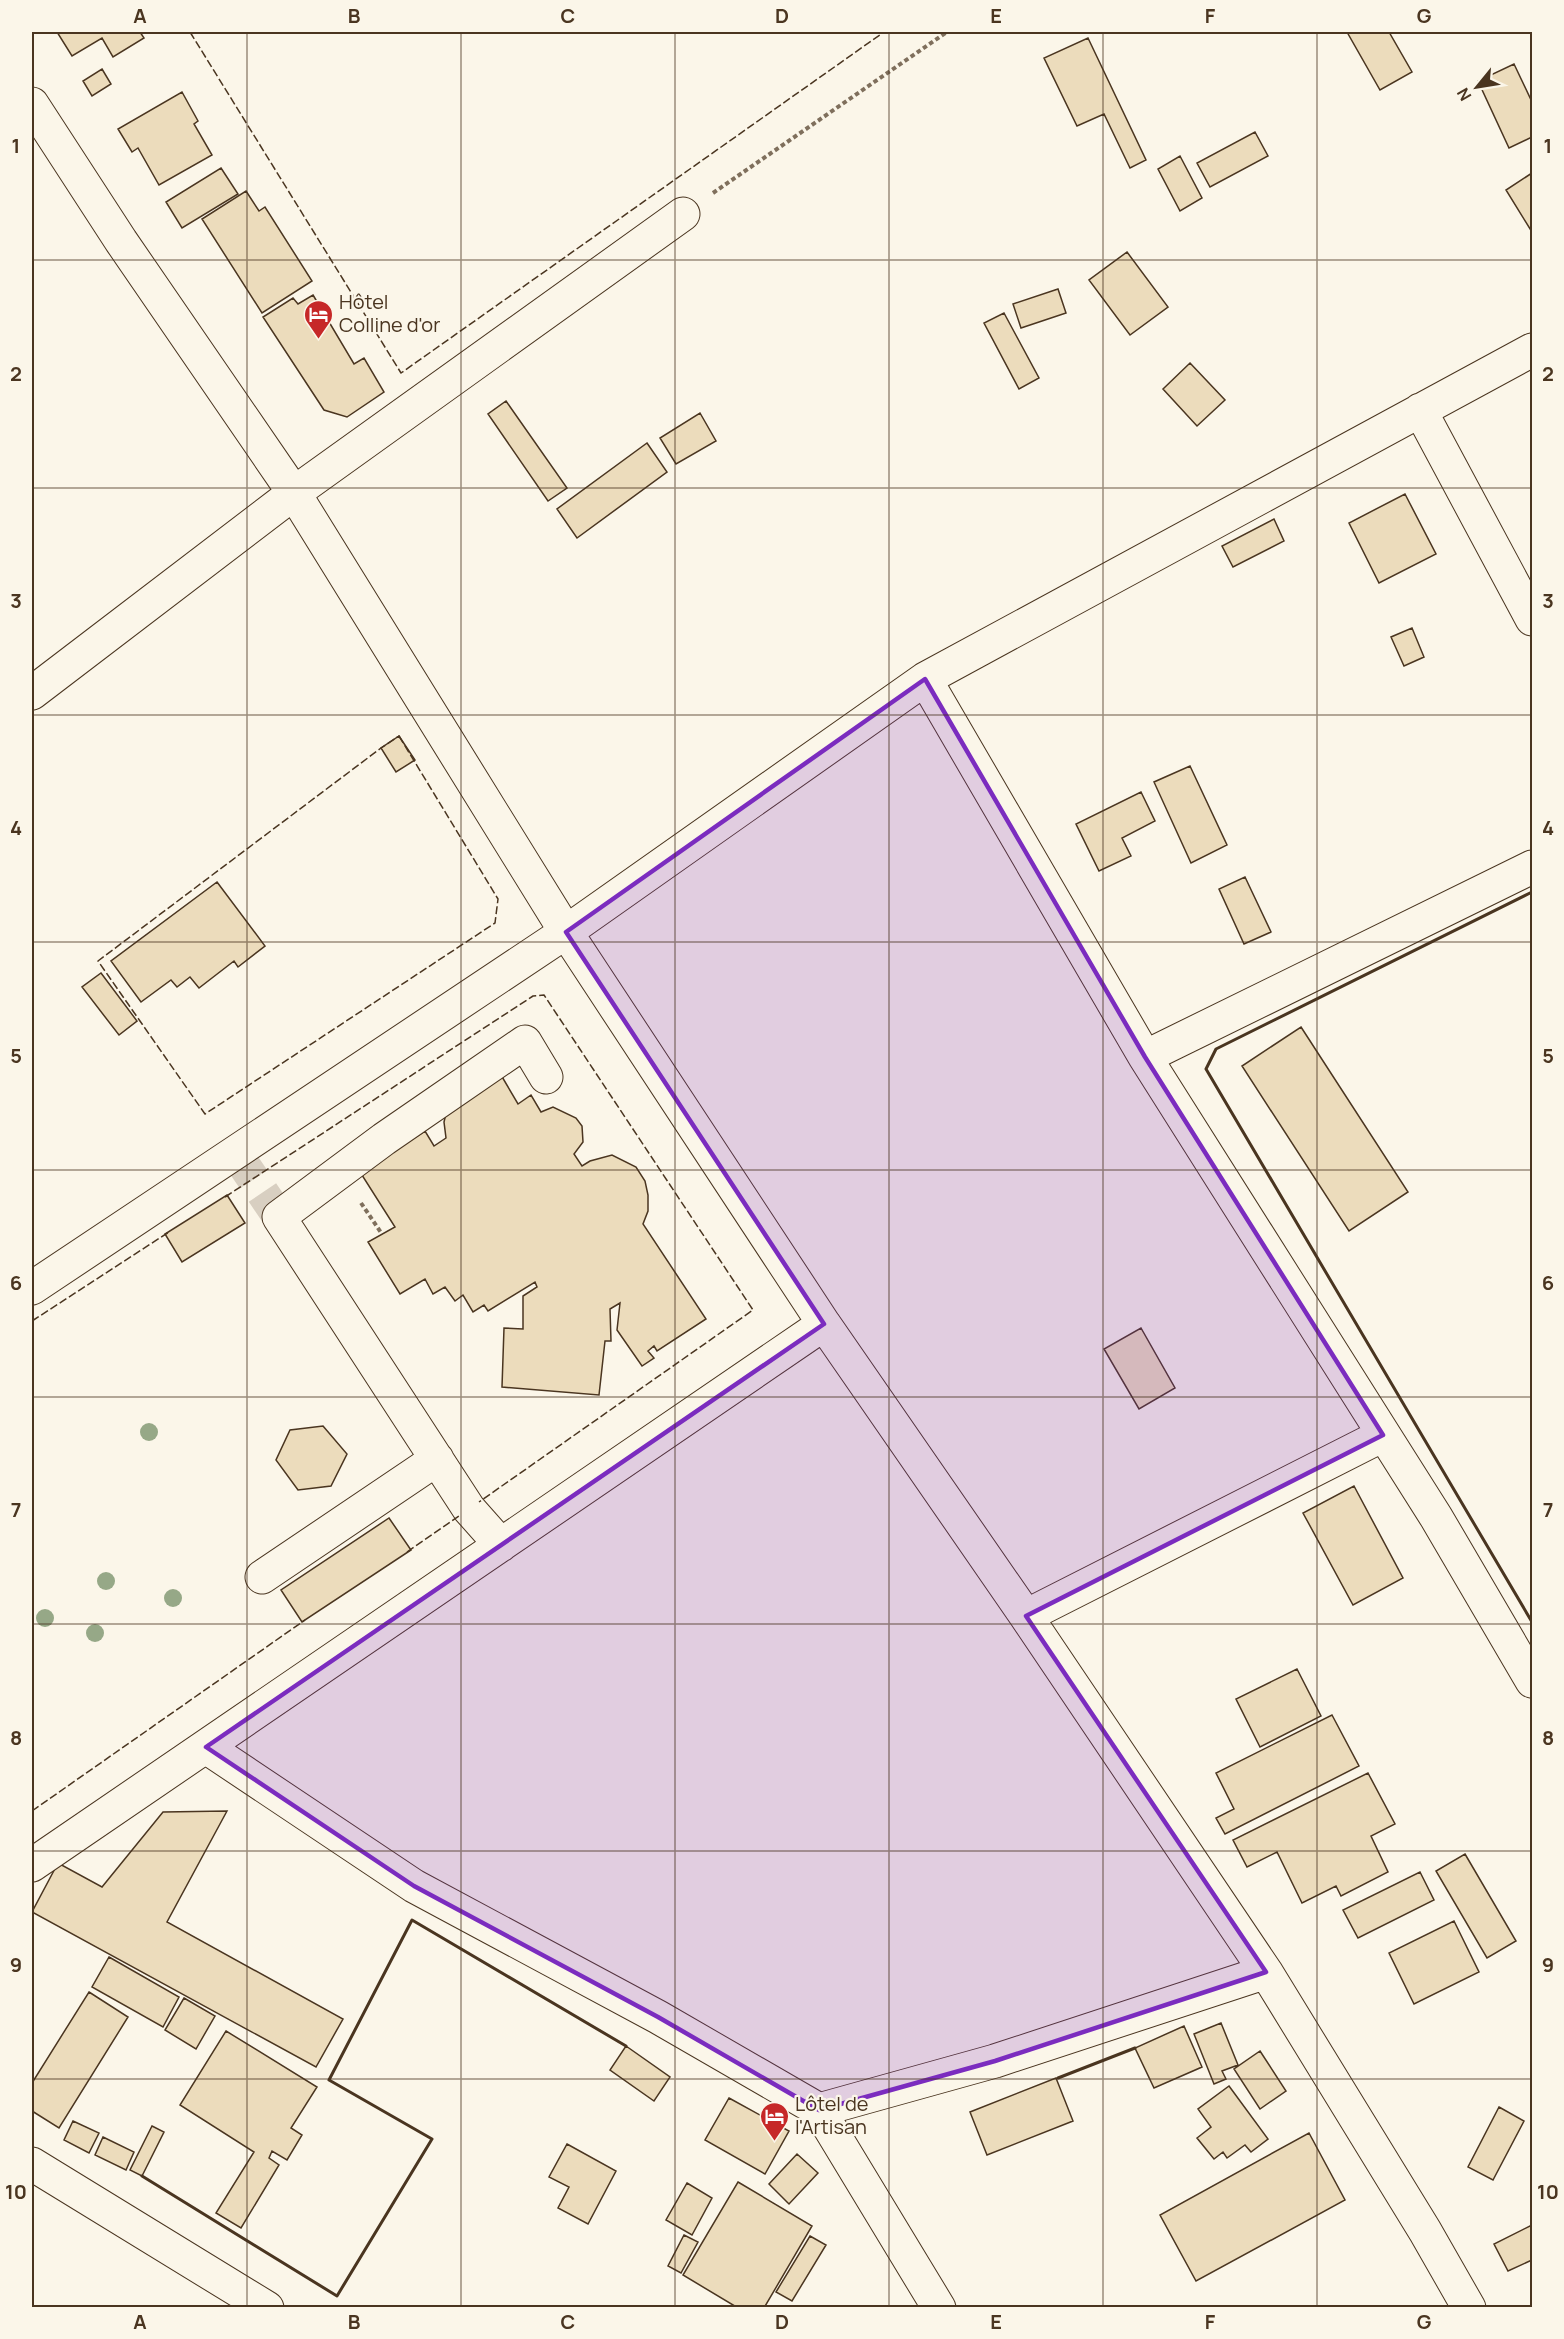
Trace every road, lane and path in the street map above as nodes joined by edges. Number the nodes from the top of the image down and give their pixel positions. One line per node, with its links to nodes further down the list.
1 (947, 32): 3 (path)
2 (32, 104): 6 (street)
3 (683, 214): 6 (street)
4 (1533, 350): 5 (street)
5 (1419, 410): 7 (street); 8 (street)
6 (294, 494): 9 (street); 11 (street)
7 (1533, 619)
8 (925, 679): 11 (street); 12 (street)
9 (32, 693)
10 (1533, 867): 12 (street)
11 (566, 932): 14 (street); 15 (street)
12 (1145, 1056): 16 (street)
13 (546, 1077): 17 (street)
14 (32, 1287)
15 (824, 1324): 18 (street); 20 (street)
16 (1383, 1435): 20 (street); 21 (street)
17 (437, 1459): 18 (street); 19 (street)
18 (501, 1545): 22 (street)
19 (262, 1577)
20 (1026, 1616): 24 (street)
21 (1533, 1681)
22 (206, 1747): 23 (street); 25 (street)
23 (32, 1865)
24 (1266, 1972): 25 (street); 29 (street)
25 (819, 2110): 28 (street)
26 (32, 2163): 27 (street)
27 (267, 2307)
28 (939, 2307)
29 (1469, 2307)

